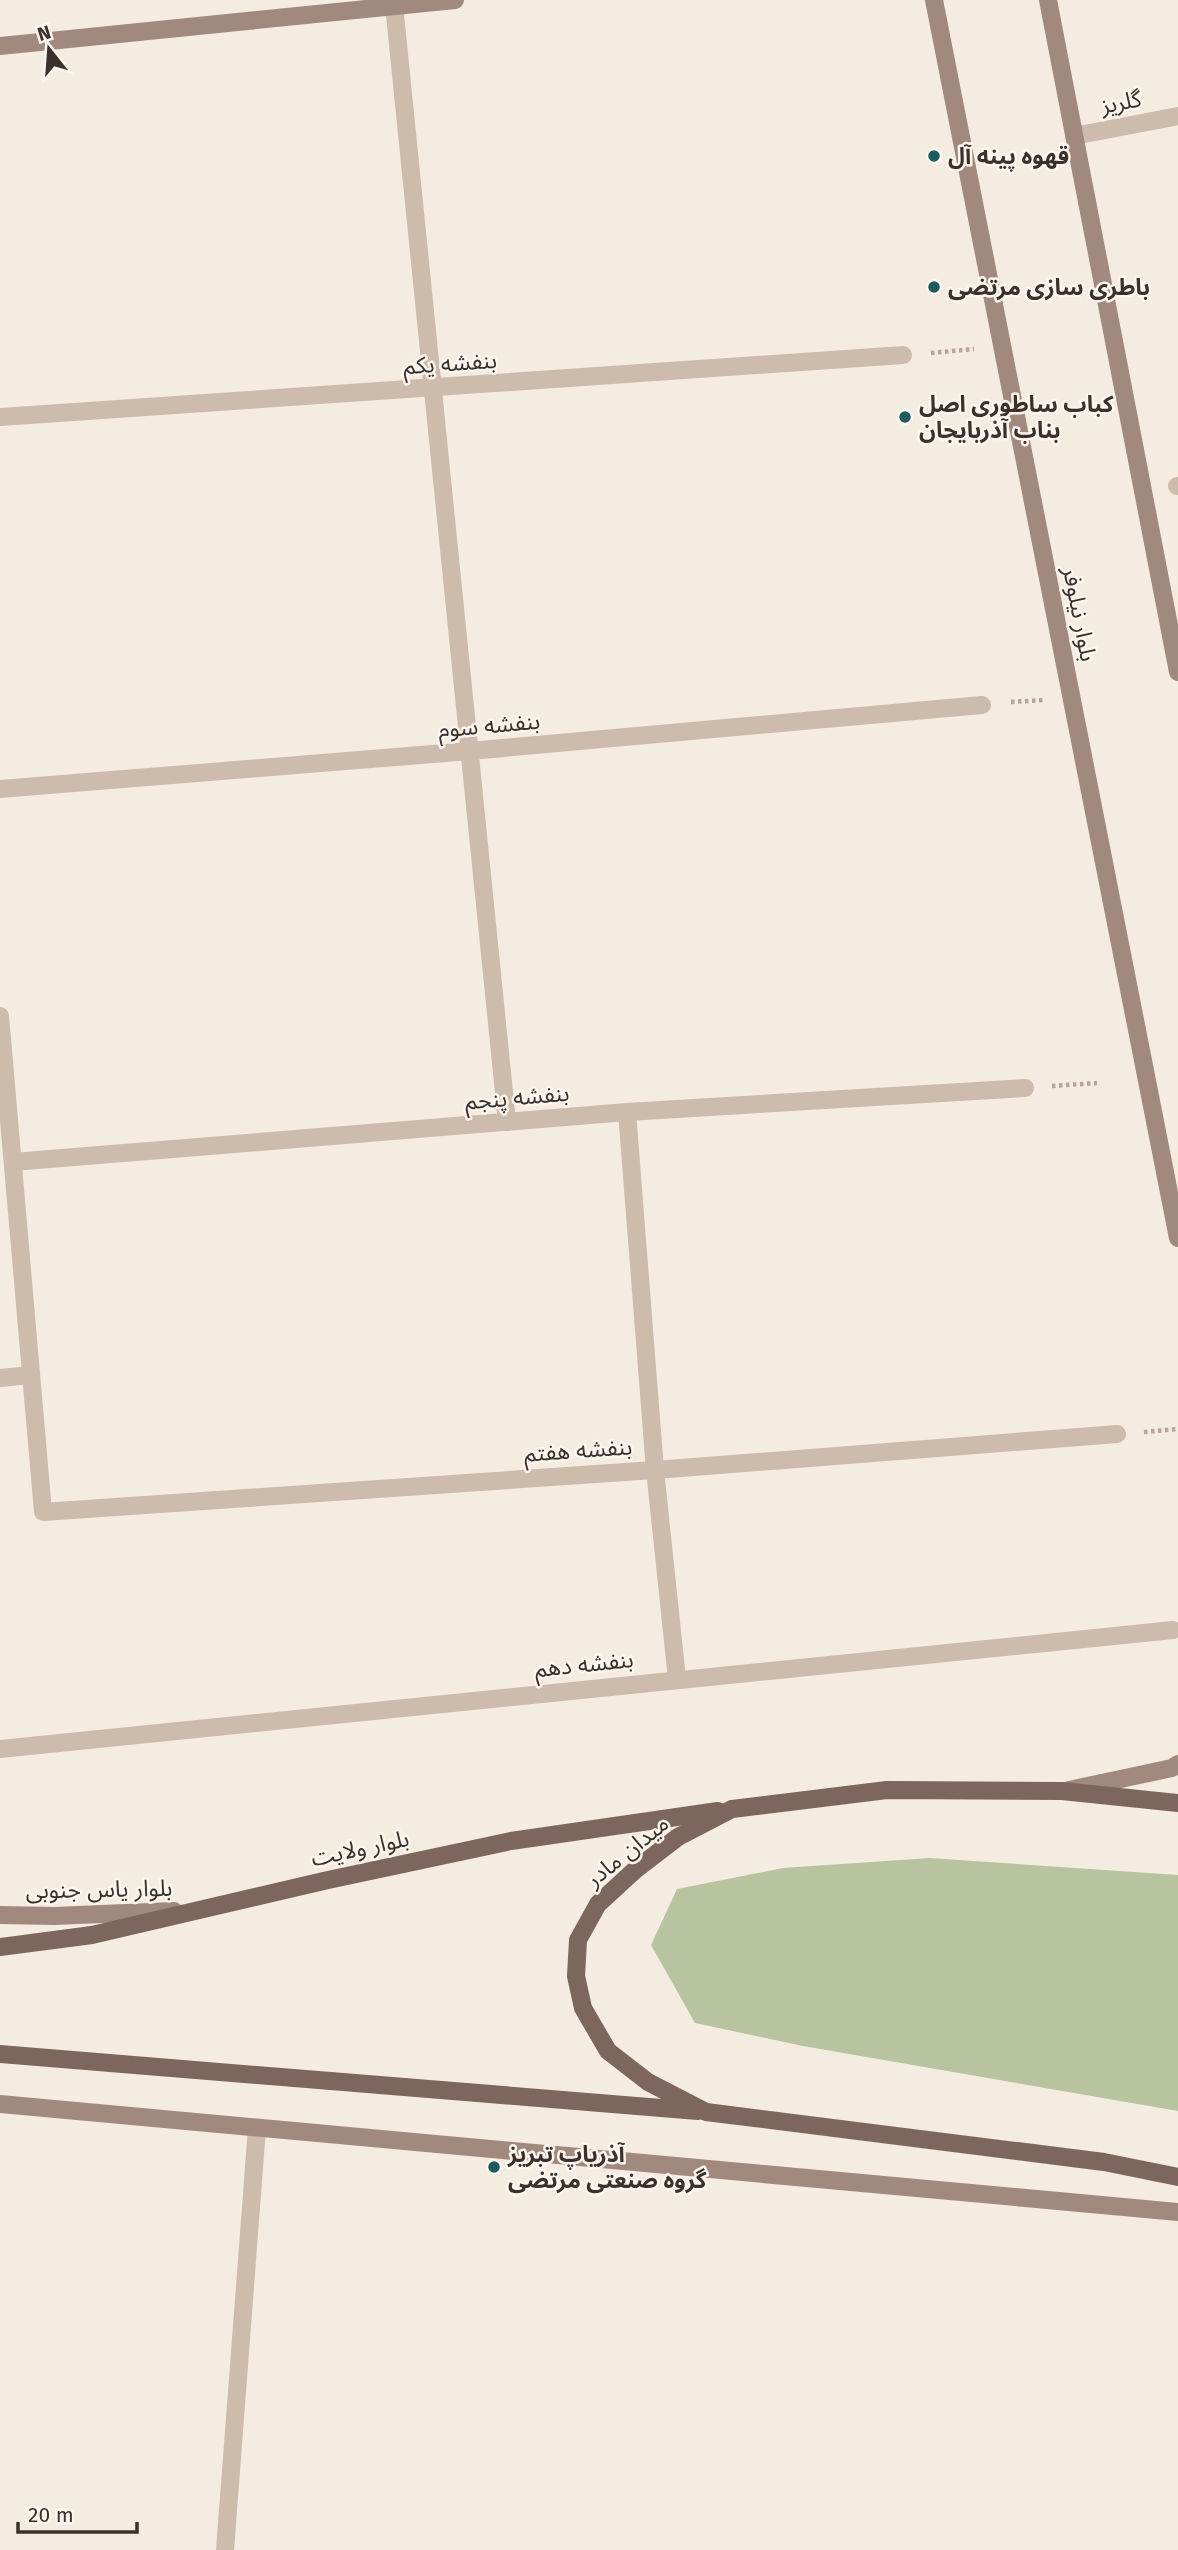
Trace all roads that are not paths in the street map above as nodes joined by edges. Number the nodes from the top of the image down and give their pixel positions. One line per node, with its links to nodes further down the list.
1 (455, 0): 4 (main road)
2 (934, 0): 20 (main road, بلوار نیلوفر)
3 (1048, 0): 7 (main road)
4 (394, 5): 5 (main road); 9 (street)
5 (0, 46)
6 (1178, 116): 7 (street, گلریز)
7 (1074, 136): 11 (main road)
8 (903, 355): 9 (street, بنفشه یکم)
9 (433, 389): 10 (street, بنفشه یکم); 13 (street)
10 (0, 417)
11 (1178, 671)
12 (982, 705): 13 (street, بنفشه سوم)
13 (470, 751): 14 (street, بنفشه سوم); 18 (street)
14 (0, 789)
15 (0, 1016): 19 (street)
16 (1025, 1088): 17 (street, بنفشه پنجم)
17 (628, 1112): 18 (street, بنفشه پنجم); 24 (street)
18 (507, 1122): 19 (street, بنفشه پنجم)
19 (13, 1162): 21 (street)
20 (1178, 1238)
21 (31, 1375): 22 (street); 24 (street, بنفشه هفتم)
22 (0, 1378)
23 (1117, 1434): 24 (street, بنفشه هفتم)
24 (654, 1470): 26 (street)
25 (1173, 1630): 26 (street, بنفشه دهم)
26 (677, 1679): 27 (street, بنفشه دهم)
27 (0, 1749)
28 (1178, 1764): 29 (main road)
29 (1062, 1791): 30 (main road, میدان مادر); 31 (main road, میدان مادر)
30 (1178, 1803)
31 (732, 1809): 32 (main road, بلوار ولایت); 37 (main road, میدان مادر)
32 (198, 1910): 33 (main road, بلوار یاس جنوبی); 34 (main road, بلوار ولایت)
33 (0, 1915)
34 (0, 1947)
35 (0, 2054): 37 (main road)
36 (0, 2104): 38 (main road)
37 (706, 2112): 39 (main road, میدان مادر)
38 (257, 2128): 40 (main road); 41 (street)
39 (1178, 2177)
40 (1178, 2212)
41 (225, 2550)

